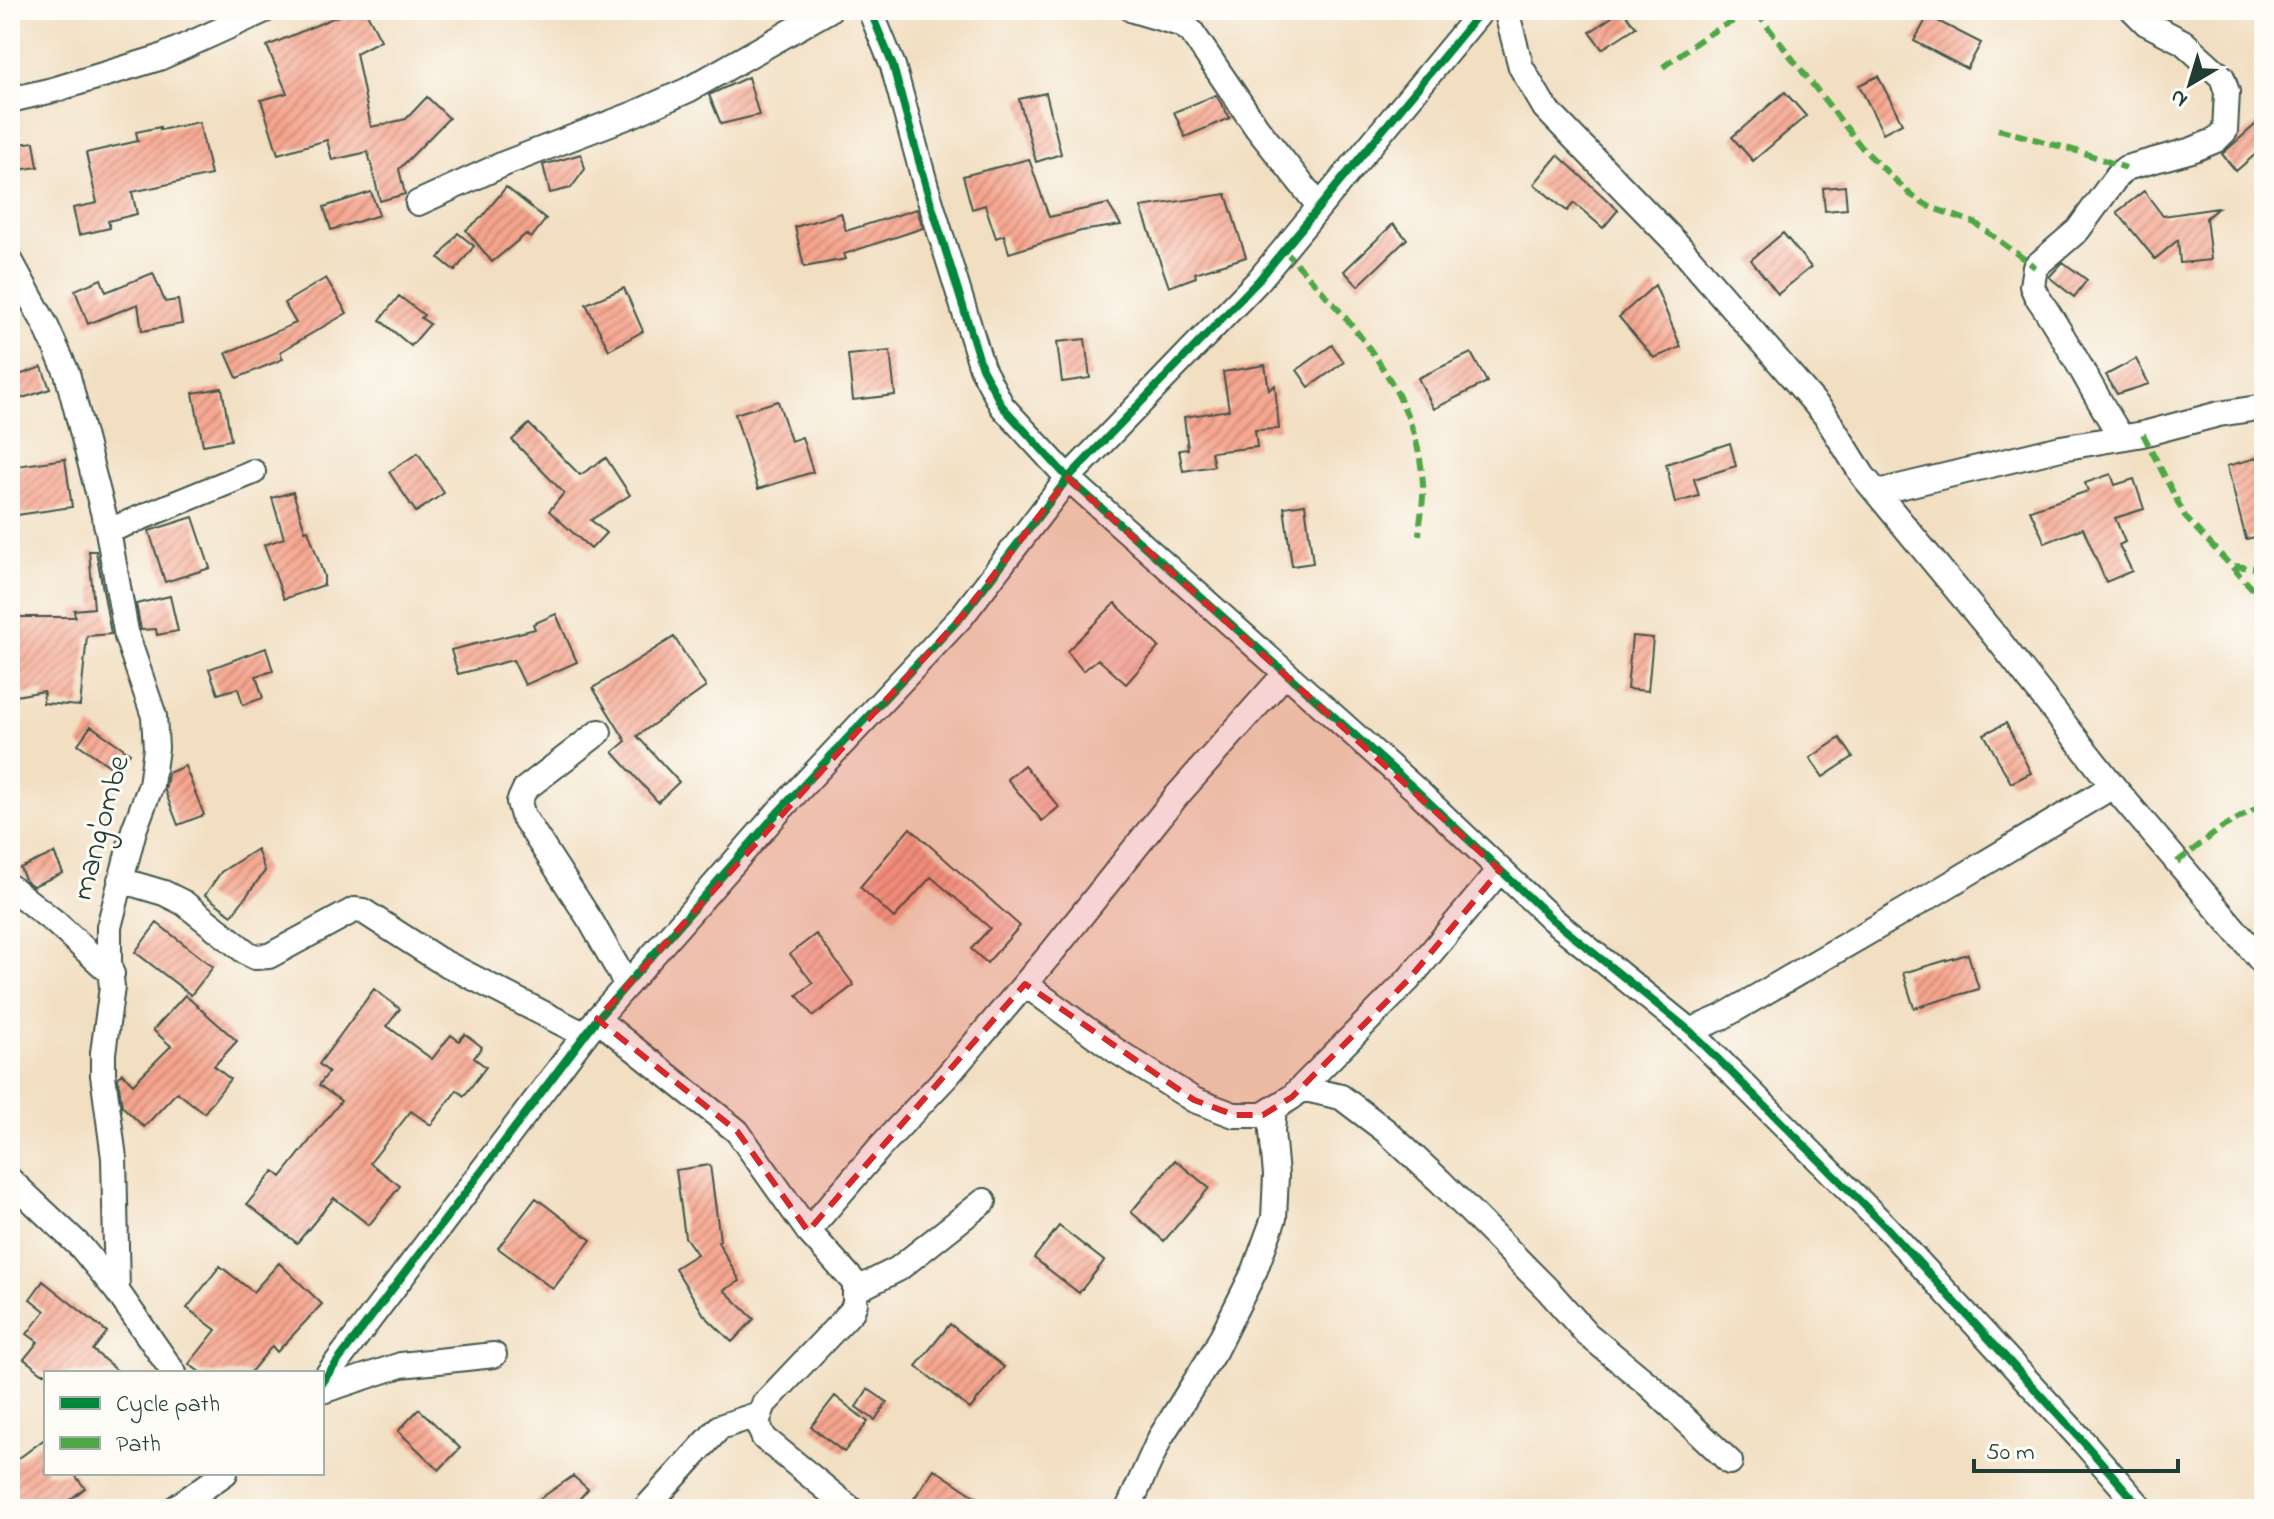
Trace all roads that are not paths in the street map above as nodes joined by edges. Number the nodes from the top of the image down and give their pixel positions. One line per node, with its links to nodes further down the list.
1 (265, 10): 8 (street)
2 (829, 10): 9 (street)
3 (870, 10): 15 (street)
4 (1133, 10): 10 (street)
5 (1482, 10): 10 (street)
6 (1506, 10): 16 (street)
7 (2133, 10): 13 (street)
8 (10, 100)
9 (418, 203)
10 (1319, 206): 15 (street)
11 (10, 260): 17 (street, mang'ombe)
12 (2264, 407): 13 (street)
13 (2121, 437): 16 (street)
14 (253, 472): 17 (street)
15 (1068, 478): 18 (street); 27 (street)
16 (1878, 492): 20 (street)
17 (108, 531): 22 (street, mang'ombe)
18 (1285, 674): 21 (street); 26 (street)
19 (599, 732): 27 (street)
20 (2113, 786): 24 (street); 29 (street)
21 (1500, 870): 29 (street); 30 (street)
22 (120, 880): 25 (street, mang'ombe); 28 (street)
23 (10, 887): 25 (street)
24 (2264, 964)
25 (112, 974): 36 (street, mang'ombe)
26 (1025, 984): 31 (street); 34 (street)
27 (627, 985): 28 (street)
28 (591, 1027): 34 (street); 39 (street)
29 (1690, 1031): 48 (street)
30 (1301, 1088): 31 (street); 42 (street)
31 (1274, 1108): 47 (street)
32 (16, 1196): 36 (street)
33 (984, 1201): 35 (street)
34 (808, 1231): 35 (street)
35 (856, 1290): 41 (street)
36 (117, 1291): 38 (street)
37 (494, 1355): 40 (street)
38 (173, 1371)
39 (324, 1379)
40 (324, 1390)
41 (759, 1414): 45 (street); 46 (street)
42 (1730, 1462)
43 (222, 1475): 44 (street)
44 (174, 1509)
45 (645, 1509)
46 (851, 1509)
47 (1128, 1509)
48 (2142, 1509)

